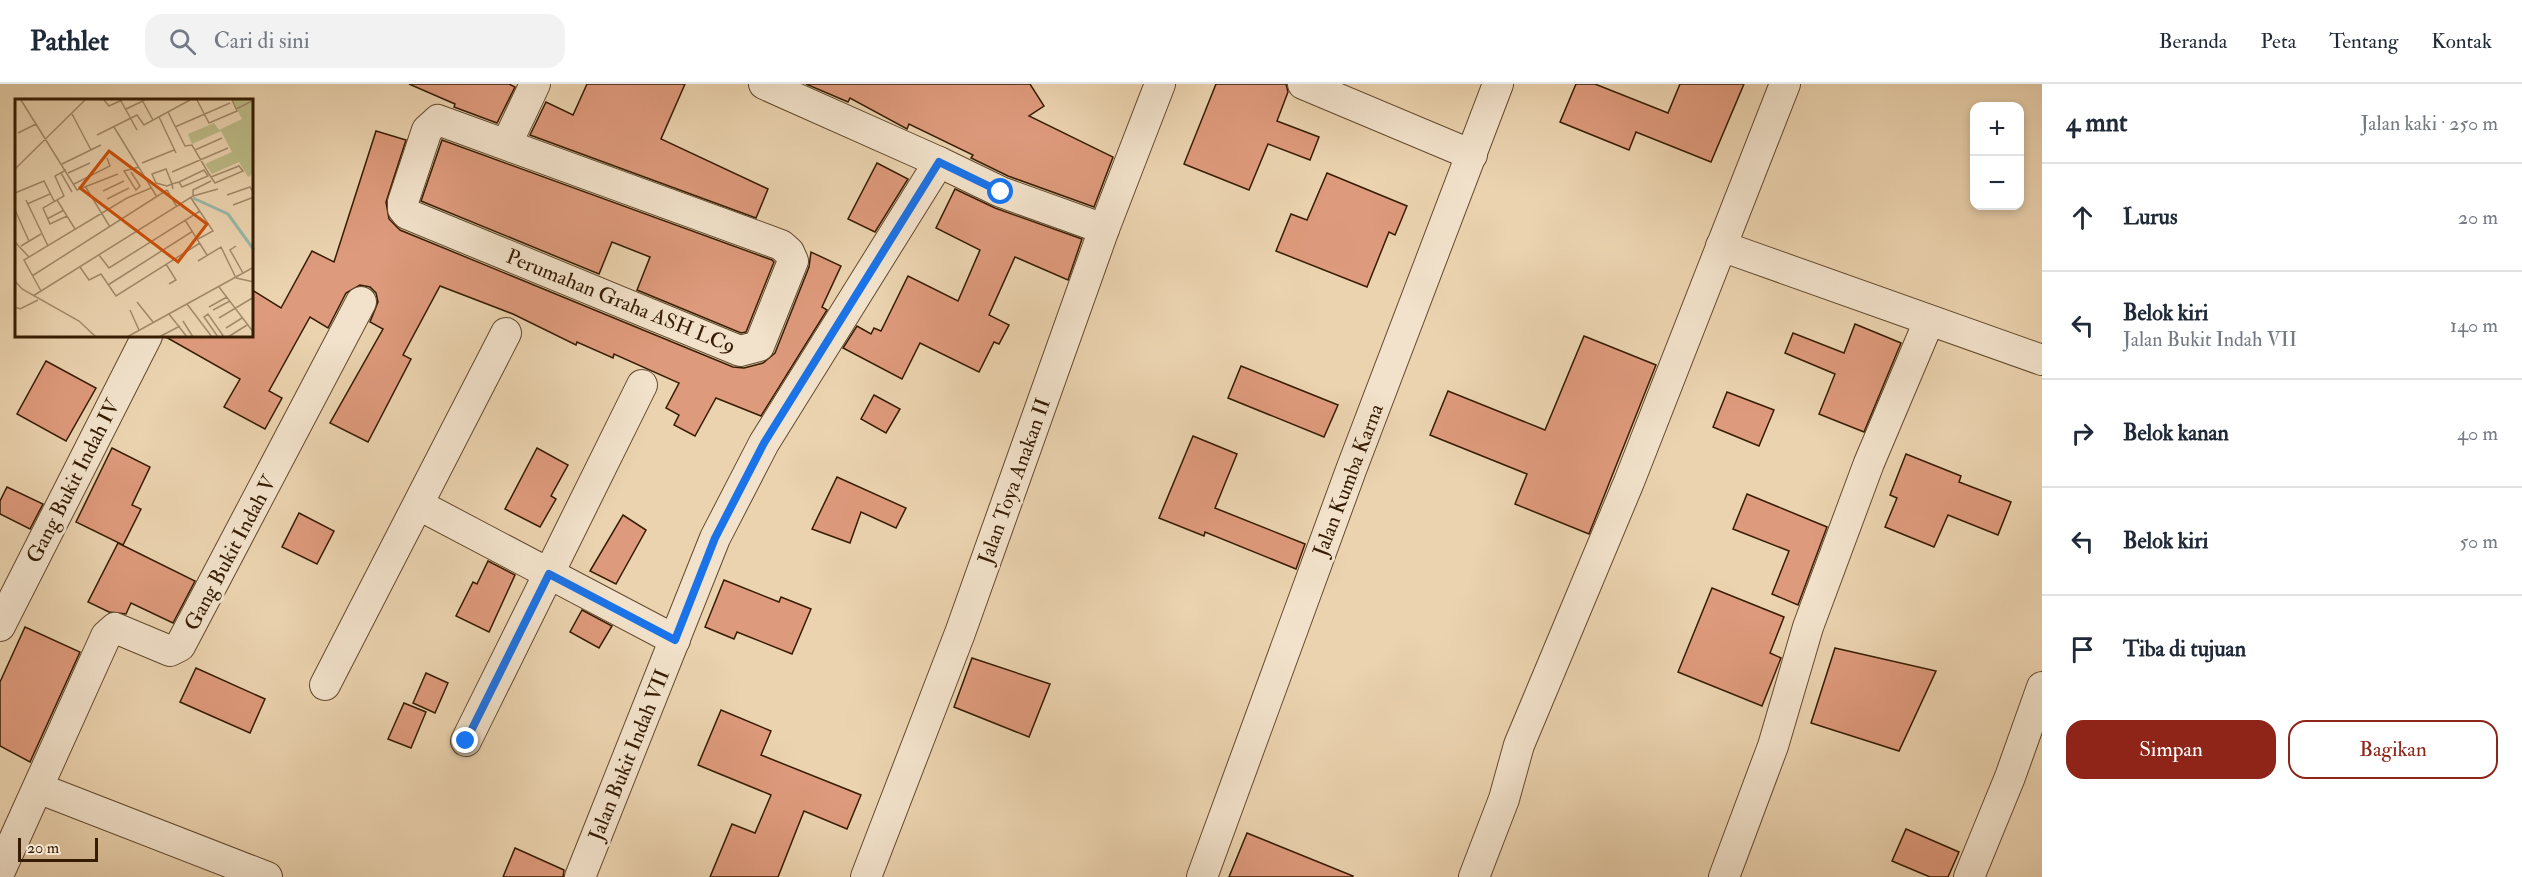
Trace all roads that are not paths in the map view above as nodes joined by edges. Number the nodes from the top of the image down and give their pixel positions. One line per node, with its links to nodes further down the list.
1 (535, 84): 7 (street)
2 (764, 84): 9 (street)
3 (1160, 84): 10 (street, Jalan Toya Anakan II)
4 (1303, 84): 8 (street)
5 (1498, 84): 8 (street, Jalan Kumba Karna)
6 (1785, 84): 11 (street)
7 (507, 143): 7 (street, Perumahan Graha ASH LC9)
8 (1472, 155): 30 (street, Jalan Kumba Karna)
9 (939, 162): 10 (street); 21 (street, Jalan Bukit Indah VII)
10 (1104, 229): 29 (street, Jalan Toya Anakan II)
11 (1721, 246): 13 (street); 31 (street)
12 (361, 302): 25 (street, Gang Bukit Indah V)
13 (1929, 321): 16 (street); 32 (street)
14 (506, 333): 18 (street)
15 (146, 338): 20 (street, Gang Bukit Indah IV)
16 (2042, 360)
17 (642, 385): 19 (street)
18 (419, 505): 19 (street); 22 (street)
19 (549, 574): 21 (street); 24 (street)
20 (0, 626)
21 (675, 640): 28 (street, Jalan Bukit Indah VII)
22 (325, 685)
23 (2042, 687): 33 (street)
24 (466, 741)
25 (38, 788): 26 (street); 27 (street)
26 (0, 871)
27 (267, 877)
28 (580, 877)
29 (866, 877)
30 (1202, 877)
31 (1474, 877)
32 (1724, 877)
33 (1969, 877)

